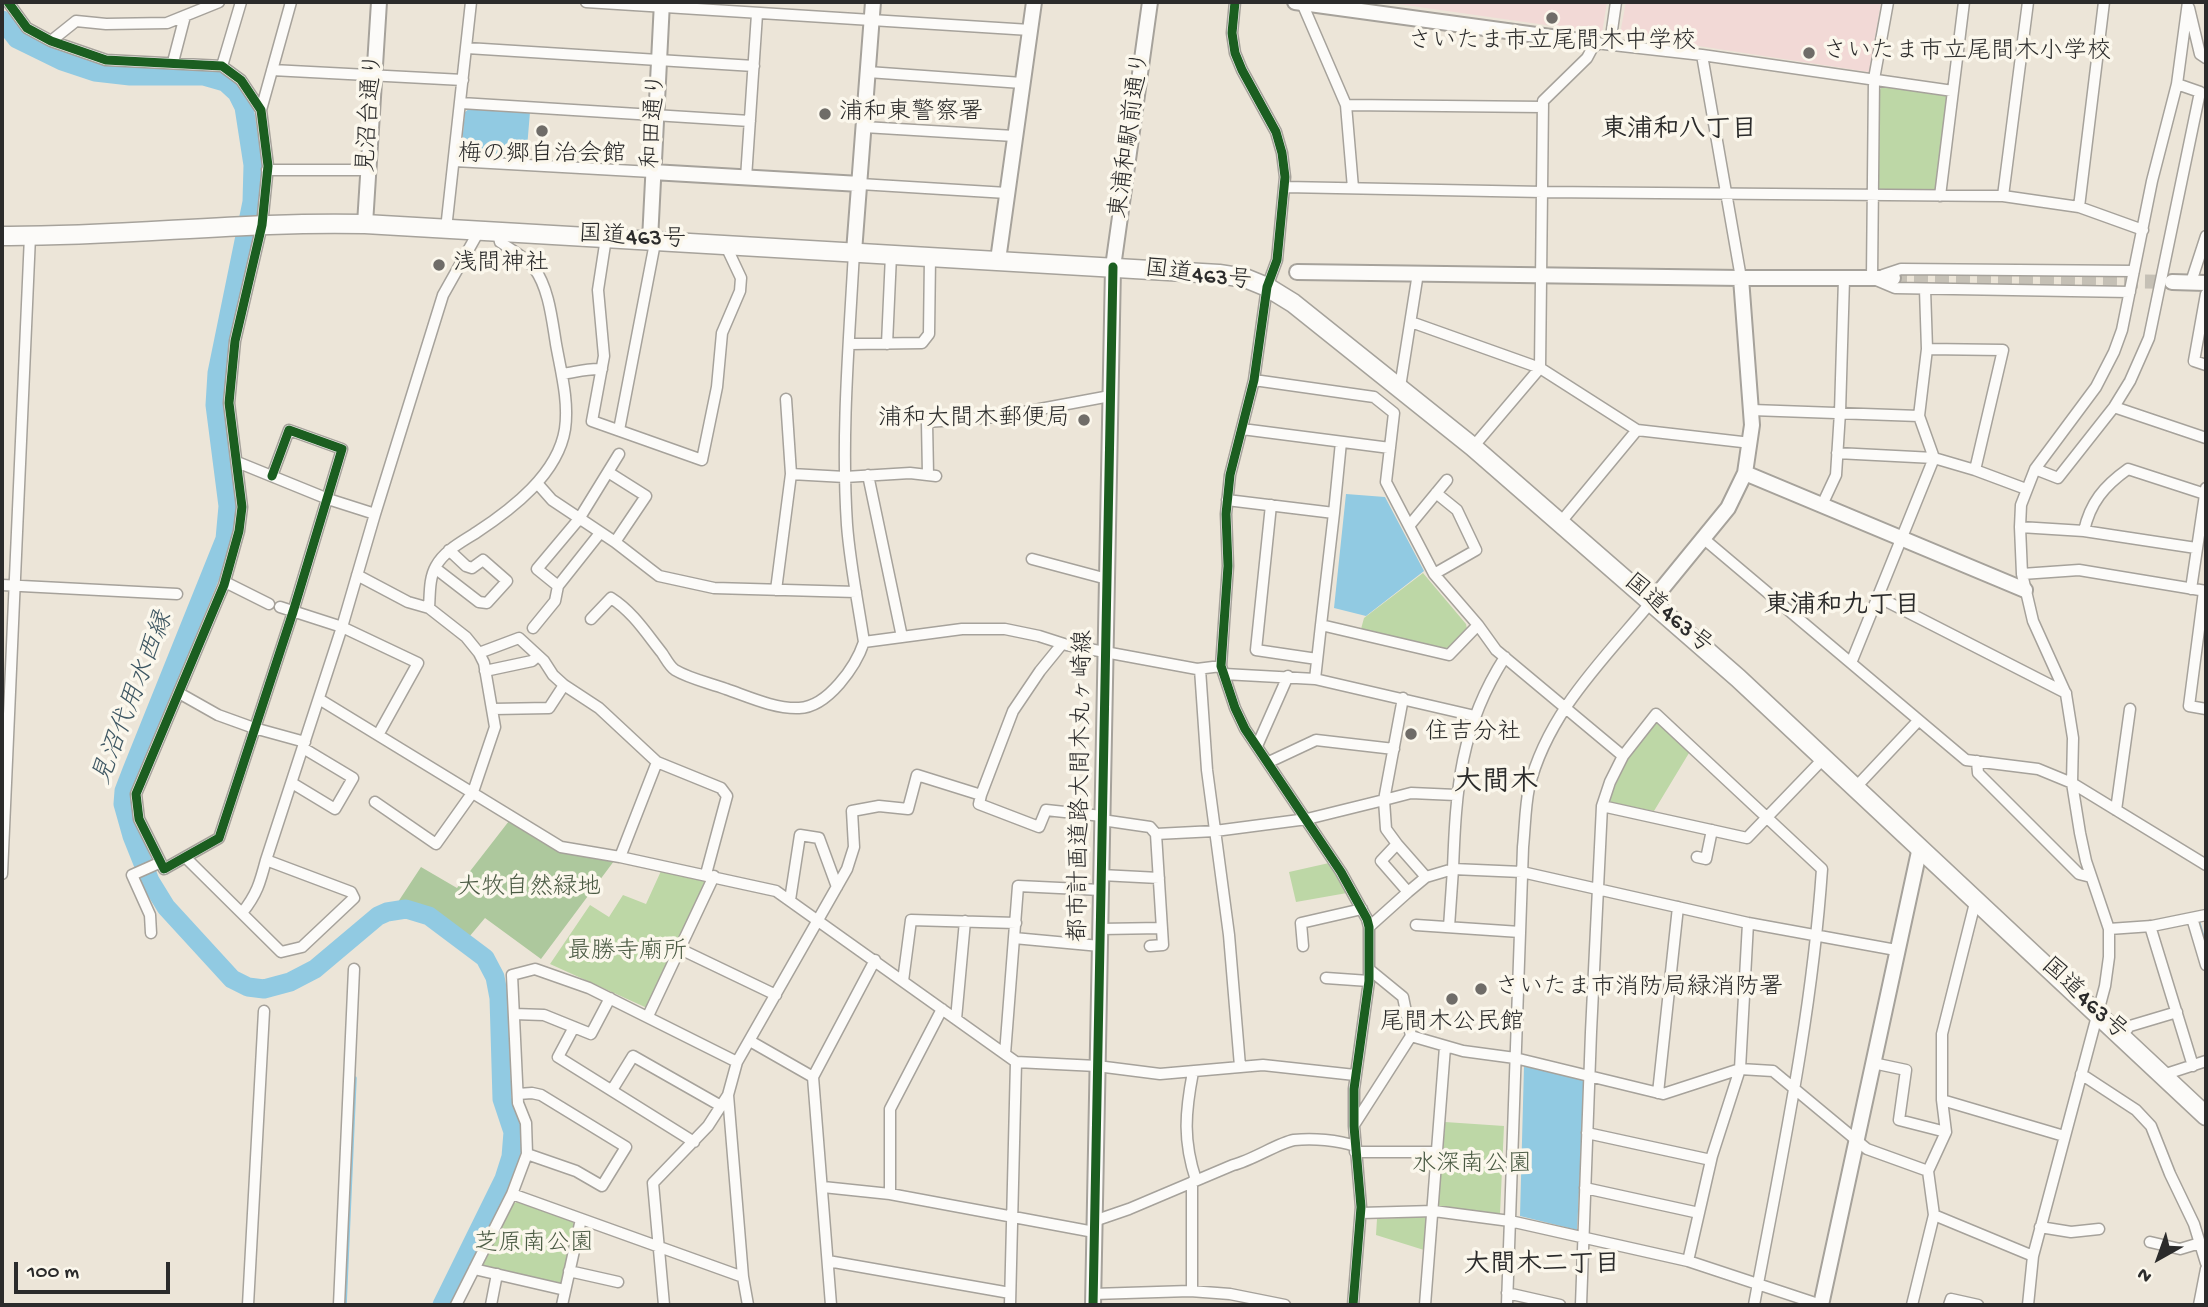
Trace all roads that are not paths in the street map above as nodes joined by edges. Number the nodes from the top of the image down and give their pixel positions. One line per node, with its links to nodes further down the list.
1 (8, 2): 25 (street)
2 (219, 2): 22 (street)
3 (241, 2): 33 (street)
4 (291, 2): 35 (street)
5 (379, 2): 37 (street, 見沼台通り)
6 (471, 2): 28 (street)
7 (586, 2): 19 (street)
8 (873, 2): 23 (street)
9 (1034, 2): 24 (street)
10 (1150, 2): 82 (street, 東浦和駅前通り)
11 (1235, 2): 57 (street)
12 (1299, 2): 20 (street); 44 (street)
13 (1616, 2): 27 (street)
14 (1888, 2): 38 (street)
15 (1964, 2): 42 (street)
16 (2028, 2): 64 (street)
17 (2104, 2): 65 (street)
18 (2187, 2): 30 (street); 41 (street)
19 (662, 4): 21 (street); 31 (street, 和田通り)
20 (1384, 8): 26 (street)
21 (757, 14): 23 (street); 34 (street)
22 (185, 16): 25 (street); 32 (street)
23 (872, 20): 24 (street); 36 (street)
24 (1030, 30): 40 (street)
25 (51, 41): 32 (street)
26 (1595, 43): 27 (street); 45 (street)
27 (1610, 44): 29 (street)
28 (467, 48): 31 (street); 39 (street)
29 (1702, 55): 38 (street); 61 (street)
30 (2206, 58)
31 (659, 60): 34 (street); 47 (street, 和田通り)
32 (173, 62): 33 (street)
33 (222, 66): 46 (street)
34 (754, 66): 48 (street)
35 (272, 70): 37 (street); 46 (street)
36 (869, 72): 40 (street); 49 (street)
37 (375, 75): 39 (street); 53 (street, 見沼台通り)
38 (1874, 79): 42 (street); 62 (street)
39 (463, 80): 43 (street)
40 (1022, 83): 50 (street)
41 (2177, 85): 69 (street); 110 (street)
42 (1953, 90): 63 (street)
43 (461, 103): 47 (street); 51 (street)
44 (1346, 105): 45 (street); 58 (street)
45 (1543, 107): 59 (street)
46 (261, 110): 52 (street)
47 (656, 115): 48 (street); 54 (street, 和田通り)
48 (750, 121): 55 (street)
49 (864, 127): 50 (street); 56 (street)
50 (1014, 136): 60 (street)
51 (454, 161): 54 (street); 68 (street)
52 (267, 170): 53 (street); 67 (street)
53 (369, 170): 66 (street, 見沼台通り)
54 (652, 172): 55 (street); 76 (street, 和田通り)
55 (746, 178): 56 (street)
56 (860, 184): 60 (street); 78 (street)
57 (1285, 187): 58 (street); 94 (street)
58 (1353, 188): 59 (street)
59 (1543, 192): 61 (street); 86 (street)
60 (1007, 193): 81 (street)
61 (1726, 194): 62 (street); 87 (street)
62 (1874, 195): 63 (street); 88 (street)
63 (1940, 195): 64 (street)
64 (2003, 196): 65 (street)
65 (2079, 207): 69 (street)
66 (365, 224): 67 (highway, 国道463号); 68 (highway, 国道463号)
67 (260, 225): 73 (highway, 国道463号); 125 (street)
68 (446, 229): 70 (highway, 国道463号)
69 (2143, 230): 83 (street)
70 (479, 231): 71 (highway, 国道463号); 144 (street)
71 (498, 232): 75 (highway, 国道463号); 105 (street)
72 (2, 236): 73 (highway, 国道463号)
73 (30, 236): 164 (street)
74 (2206, 236): 92 (street)
75 (606, 238): 76 (highway, 国道463号); 104 (street)
76 (650, 240): 77 (highway, 国道463号); 115 (street)
77 (725, 244): 78 (highway, 国道463号); 115 (street)
78 (854, 253): 79 (highway, 国道463号); 99 (street)
79 (891, 255): 80 (highway, 国道463号); 100 (street)
80 (930, 257): 81 (highway, 国道463号); 100 (street)
81 (998, 260): 82 (highway, 国道463号)
82 (1113, 267): 94 (highway, 国道463号); 108 (street, 都市計画道路大間木丸ヶ崎線)
83 (2134, 271): 88 (street); 96 (street)
84 (1297, 272): 85 (street)
85 (1418, 273): 86 (street); 98 (street)
86 (1542, 274): 87 (street); 103 (street)
87 (1741, 278): 90 (street); 111 (street)
88 (1872, 278): 89 (street); 90 (street); 95 (street)
89 (1893, 278)
90 (1844, 279): 112 (street)
91 (2172, 282): 92 (street)
92 (2191, 282): 93 (street)
93 (2206, 283)
94 (1267, 287): 106 (street); 107 (highway, 国道463号)
95 (1924, 289): 96 (street); 101 (street)
96 (2130, 292): 126 (street)
97 (2206, 294): 102 (street)
98 (1410, 322): 103 (street); 107 (street)
99 (849, 344): 100 (street); 133 (street)
100 (887, 344)
101 (1927, 349): 113 (street); 127 (street)
102 (2206, 365)
103 (1540, 368): 116 (street); 120 (street)
104 (602, 369): 105 (street); 115 (street)
105 (562, 374): 135 (street)
106 (1254, 380): 114 (street); 121 (street)
107 (1400, 387): 120 (highway, 国道463号)
108 (1110, 396): 131 (street); 161 (street, 都市計画道路大間木丸ヶ崎線)
109 (786, 400): 130 (street)
110 (2114, 407): 117 (street); 126 (street)
111 (1752, 410): 112 (street); 119 (street)
112 (1840, 412): 113 (street); 122 (street)
113 (1919, 416): 124 (street)
114 (1242, 429): 118 (street); 140 (street)
115 (620, 430)
116 (1637, 430): 119 (street); 146 (street)
117 (2206, 438)
118 (1341, 442): 121 (street); 143 (street)
119 (1751, 443): 129 (street)
120 (1473, 447): 146 (highway, 国道463号)
121 (1390, 448): 147 (street)
122 (1837, 453): 124 (street); 142 (street)
123 (619, 454): 128 (street)
124 (1934, 458): 127 (street); 151 (street)
125 (237, 462): 132 (street); 162 (street)
126 (2035, 469): 136 (street)
127 (1975, 470): 136 (street)
128 (608, 472): 145 (street); 153 (street)
129 (1745, 473): 142 (street); 152 (street)
130 (791, 474): 133 (street); 167 (street)
131 (868, 475): 133 (street); 181 (street)
132 (272, 476): 139 (street); 139 (street)
133 (845, 477): 170 (street)
134 (1447, 480): 138 (street)
135 (537, 484): 145 (street); 155 (street)
136 (2026, 489): 148 (street)
137 (2206, 491): 149 (street); 154 (street)
138 (1436, 493): 147 (street); 158 (street)
139 (328, 499): 144 (street); 175 (street)
140 (1227, 500): 141 (street); 192 (street)
141 (1271, 505): 143 (street); 188 (street)
142 (1822, 505): 151 (street)
143 (1334, 513): 177 (street)
144 (375, 514): 160 (street)
145 (579, 519): 150 (street); 165 (street)
146 (1560, 523): 173 (highway, 国道463号)
147 (1409, 526): 158 (street)
148 (2020, 527): 149 (street); 159 (street)
149 (2084, 531): 154 (street)
150 (600, 533): 153 (street); 165 (street)
151 (1902, 538): 168 (street); 172 (street)
152 (1704, 539): 173 (street); 190 (street)
153 (615, 542): 167 (street)
154 (2196, 548): 166 (street)
155 (449, 550): 157 (street); 157 (street)
156 (1032, 559): 161 (street)
157 (435, 568): 174 (street)
158 (1434, 574): 178 (street)
159 (2022, 574): 166 (street); 168 (street)
160 (357, 575): 174 (street); 179 (street)
161 (1107, 579): 184 (street, 都市計画道路大間木丸ヶ崎線)
162 (225, 582): 175 (street); 197 (street)
163 (2, 585): 164 (street)
164 (14, 585): 171 (street); 243 (street)
165 (558, 586): 180 (street)
166 (2191, 589): 169 (street)
167 (776, 590): 170 (street)
168 (2025, 590): 198 (street)
169 (2205, 591): 189 (street)
170 (856, 592): 182 (street)
171 (177, 594)
172 (1878, 597): 190 (street); 198 (street)
173 (1652, 601): 201 (street); 213 (highway, 国道463号)
174 (429, 608): 185 (street)
175 (293, 612): 179 (street); 207 (street)
176 (591, 619): 182 (street)
177 (1321, 625): 178 (street); 188 (street)
178 (1478, 625): 187 (street)
179 (342, 627): 200 (street); 208 (street)
180 (533, 628)
181 (902, 637): 182 (street); 183 (street)
182 (864, 642)
183 (1062, 644): 184 (street); 221 (street)
184 (1105, 651): 191 (street); 228 (street, 都市計画道路大間木丸ヶ崎線)
185 (479, 653): 186 (street); 193 (street)
186 (538, 656): 193 (street); 196 (street)
187 (1505, 657): 201 (street); 205 (street)
188 (1318, 659): 195 (street)
189 (2201, 659): 204 (street)
190 (1851, 663): 206 (street)
191 (1200, 669): 192 (street); 231 (street)
192 (1222, 670): 194 (street); 210 (street)
193 (485, 671): 202 (street)
194 (1288, 676): 195 (street); 210 (street)
195 (1315, 679): 199 (street)
196 (564, 685): 202 (street); 215 (street)
197 (179, 693): 207 (street); 239 (street)
198 (2066, 694): 218 (street)
199 (1403, 698): 205 (street); 211 (street)
200 (319, 699): 208 (street); 209 (street)
201 (1564, 707): 212 (street); 242 (street)
202 (493, 709): 220 (street)
203 (2130, 709): 226 (street)
204 (2206, 709)
205 (1475, 716): 222 (street)
206 (1918, 721): 214 (street); 219 (street)
207 (254, 728): 209 (street); 237 (street)
208 (378, 735): 220 (street)
209 (304, 745): 217 (street); 217 (street)
210 (1257, 746): 216 (street)
211 (1394, 749): 216 (street); 223 (street)
212 (1623, 756): 225 (street); 227 (street)
213 (1825, 757): 219 (highway, 国道463号); 227 (street)
214 (1977, 761): 218 (street); 247 (street)
215 (657, 762): 235 (street); 244 (street)
216 (1269, 762): 229 (street)
217 (292, 783): 238 (street)
218 (2072, 783): 226 (street); 247 (street)
219 (1856, 787): 234 (highway, 国道463号)
220 (473, 792): 224 (street); 235 (street)
221 (981, 794): 228 (street); 249 (street)
222 (1456, 795): 223 (street); 241 (street)
223 (1384, 800): 229 (street); 233 (street)
224 (375, 802)
225 (1602, 806): 230 (street); 250 (street)
226 (2116, 810): 240 (street)
227 (1768, 817): 230 (street); 272 (street)
228 (1102, 818): 232 (street); 248 (street, 都市計画道路大間木丸ヶ崎線)
229 (1307, 819): 231 (street); 255 (street)
230 (1712, 830): 236 (street)
231 (1215, 831): 232 (street); 306 (street)
232 (1156, 834): 245 (street)
233 (1397, 844): 246 (street); 251 (street)
234 (1920, 847): 252 (highway, 国道463号); 278 (street)
235 (620, 857): 244 (street)
236 (1697, 857)
237 (186, 858): 239 (street); 256 (street)
238 (266, 860): 256 (street); 256 (street)
239 (156, 864): 271 (street)
240 (2206, 865)
241 (1453, 869): 242 (street); 246 (street); 266 (street)
242 (1522, 872): 250 (street); 270 (street)
243 (2, 874)
244 (710, 875): 253 (street); 277 (street)
245 (1159, 877): 248 (street); 267 (street)
246 (1426, 877): 251 (street)
247 (2091, 877): 269 (street)
248 (1101, 883): 261 (street); 268 (street, 都市計画道路大間木丸ヶ崎線)
249 (837, 887): 253 (street); 259 (street)
250 (1597, 890): 254 (street); 312 (street)
251 (1408, 892): 265 (street)
252 (1976, 899): 291 (highway, 国道463号); 320 (street)
253 (790, 900): 259 (street)
254 (1678, 907): 262 (street); 317 (street)
255 (1362, 909): 265 (street); 276 (street)
256 (242, 913)
257 (2206, 915): 258 (street)
258 (2192, 918): 264 (street); 280 (street)
259 (818, 920): 279 (street); 285 (street)
260 (965, 921): 261 (street); 284 (street); 293 (street)
261 (1016, 923): 273 (street)
262 (1748, 923): 272 (street); 308 (street)
263 (1416, 925): 266 (street)
264 (2150, 926): 269 (street); 289 (street)
265 (1369, 927): 282 (street)
266 (1448, 927): 270 (street)
267 (1162, 928): 268 (street); 275 (street)
268 (1100, 929): 274 (street, 都市計画道路大間木丸ヶ崎線)
269 (2109, 929): 291 (street)
270 (1520, 932): 300 (street)
271 (151, 933)
272 (1818, 936): 278 (street); 316 (street)
273 (1014, 938): 274 (street); 299 (street)
274 (1100, 946): 305 (street, 都市計画道路大間木丸ヶ崎線)
275 (1150, 946)
276 (1303, 946)
277 (680, 949): 285 (street); 292 (street)
278 (1896, 950): 304 (street)
279 (874, 960): 284 (street); 314 (street)
280 (2206, 965)
281 (354, 968): 371 (street)
282 (1370, 976): 283 (street); 295 (street); 311 (street)
283 (1326, 978)
284 (903, 981): 287 (street)
285 (776, 995): 297 (street)
286 (610, 998): 290 (street); 292 (street); 294 (street)
287 (942, 1009): 293 (street); 337 (street)
288 (264, 1011): 370 (street)
289 (2177, 1013): 296 (street); 307 (street)
290 (514, 1014): 294 (street); 318 (street)
291 (2098, 1014): 296 (highway, 国道463号); 310 (street)
292 (648, 1016): 302 (street)
293 (956, 1019): 299 (street)
294 (574, 1027): 315 (street)
295 (1411, 1036): 298 (street); 323 (street)
296 (2121, 1036): 313 (highway, 国道463号)
297 (750, 1041): 302 (street); 314 (street)
298 (1445, 1047): 300 (street); 330 (street)
299 (1005, 1054): 303 (street)
300 (1515, 1058): 312 (street); 345 (street)
301 (2206, 1061): 307 (street)
302 (737, 1062): 319 (street)
303 (1016, 1062): 305 (street); 343 (street)
304 (1873, 1063): 324 (street); 327 (street)
305 (1097, 1066): 309 (street); 346 (street, 都市計画道路大間木丸ヶ崎線)
306 (1240, 1066): 309 (street); 311 (street)
307 (2193, 1066): 313 (street)
308 (1740, 1069): 316 (street); 317 (street); 332 (street)
309 (1193, 1072): 334 (street)
310 (2081, 1074): 326 (street); 351 (street)
311 (1355, 1075): 323 (street)
312 (1590, 1076): 317 (street); 325 (street)
313 (2163, 1076): 322 (highway, 国道463号)
314 (813, 1077): 335 (street)
315 (611, 1090): 321 (street); 328 (street)
316 (1795, 1090): 327 (street); 363 (street)
317 (1658, 1093)
318 (518, 1094): 331 (street); 331 (street)
319 (728, 1095): 321 (street); 361 (street)
320 (1942, 1100): 324 (street); 326 (street)
321 (721, 1106): 328 (street)
322 (2206, 1116)
323 (1354, 1126): 329 (street)
324 (1946, 1132): 333 (street)
325 (1587, 1133): 332 (street); 336 (street)
326 (2064, 1136): 347 (street)
327 (1856, 1140): 333 (street); 387 (street)
328 (694, 1142): 352 (street)
329 (1355, 1149): 330 (street); 334 (street); 340 (street)
330 (1438, 1152): 339 (street)
331 (527, 1154): 338 (street)
332 (1711, 1160): 341 (street)
333 (1927, 1171): 342 (street)
334 (1194, 1181): 346 (street); 365 (street)
335 (823, 1187): 337 (street); 354 (street)
336 (1585, 1188): 341 (street); 349 (street)
337 (890, 1194): 343 (street)
338 (512, 1195): 344 (street); 357 (street)
339 (1434, 1211): 340 (street); 345 (street); 382 (street)
340 (1361, 1213): 381 (street)
341 (1699, 1213): 355 (street)
342 (1934, 1215): 353 (street); 388 (street)
343 (1012, 1218): 346 (street); 366 (street)
344 (581, 1219): 352 (street); 359 (street)
345 (1510, 1221): 349 (street); 367 (street)
346 (1094, 1226): 369 (street, 都市計画道路大間木丸ヶ崎線)
347 (2040, 1227): 348 (street); 353 (street)
348 (2099, 1230)
349 (1583, 1237): 355 (street); 385 (street)
350 (2150, 1242): 351 (street)
351 (2200, 1243): 356 (street)
352 (659, 1246): 361 (street); 375 (street)
353 (2033, 1256): 391 (street)
354 (828, 1261): 366 (street); 377 (street)
355 (1688, 1261): 363 (street)
356 (2206, 1263)
357 (474, 1269): 360 (street); 372 (street)
358 (2206, 1269): 392 (street)
359 (569, 1271): 362 (street); 364 (street)
360 (497, 1274): 364 (street); 373 (street)
361 (743, 1277): 376 (street)
362 (618, 1282)
363 (1758, 1285): 386 (street); 387 (street)
364 (565, 1290): 374 (street)
365 (1192, 1291): 368 (street); 369 (street)
366 (1010, 1293): 378 (street)
367 (1507, 1293): 383 (street); 384 (street)
368 (1230, 1294): 379 (street); 380 (street)
369 (1093, 1299)
370 (248, 1305)
371 (338, 1305)
372 (456, 1305)
373 (491, 1305)
374 (562, 1305)
375 (664, 1305)
376 (748, 1305)
377 (831, 1305)
378 (1010, 1305)
379 (1229, 1305)
380 (1285, 1305)
381 (1353, 1305)
382 (1425, 1305)
383 (1507, 1305)
384 (1560, 1305)
385 (1581, 1305)
386 (1754, 1305)
387 (1821, 1305)
388 (1912, 1305)
389 (1949, 1305): 390 (street)
390 (1978, 1305)
391 (2028, 1305)
392 (2199, 1305)

